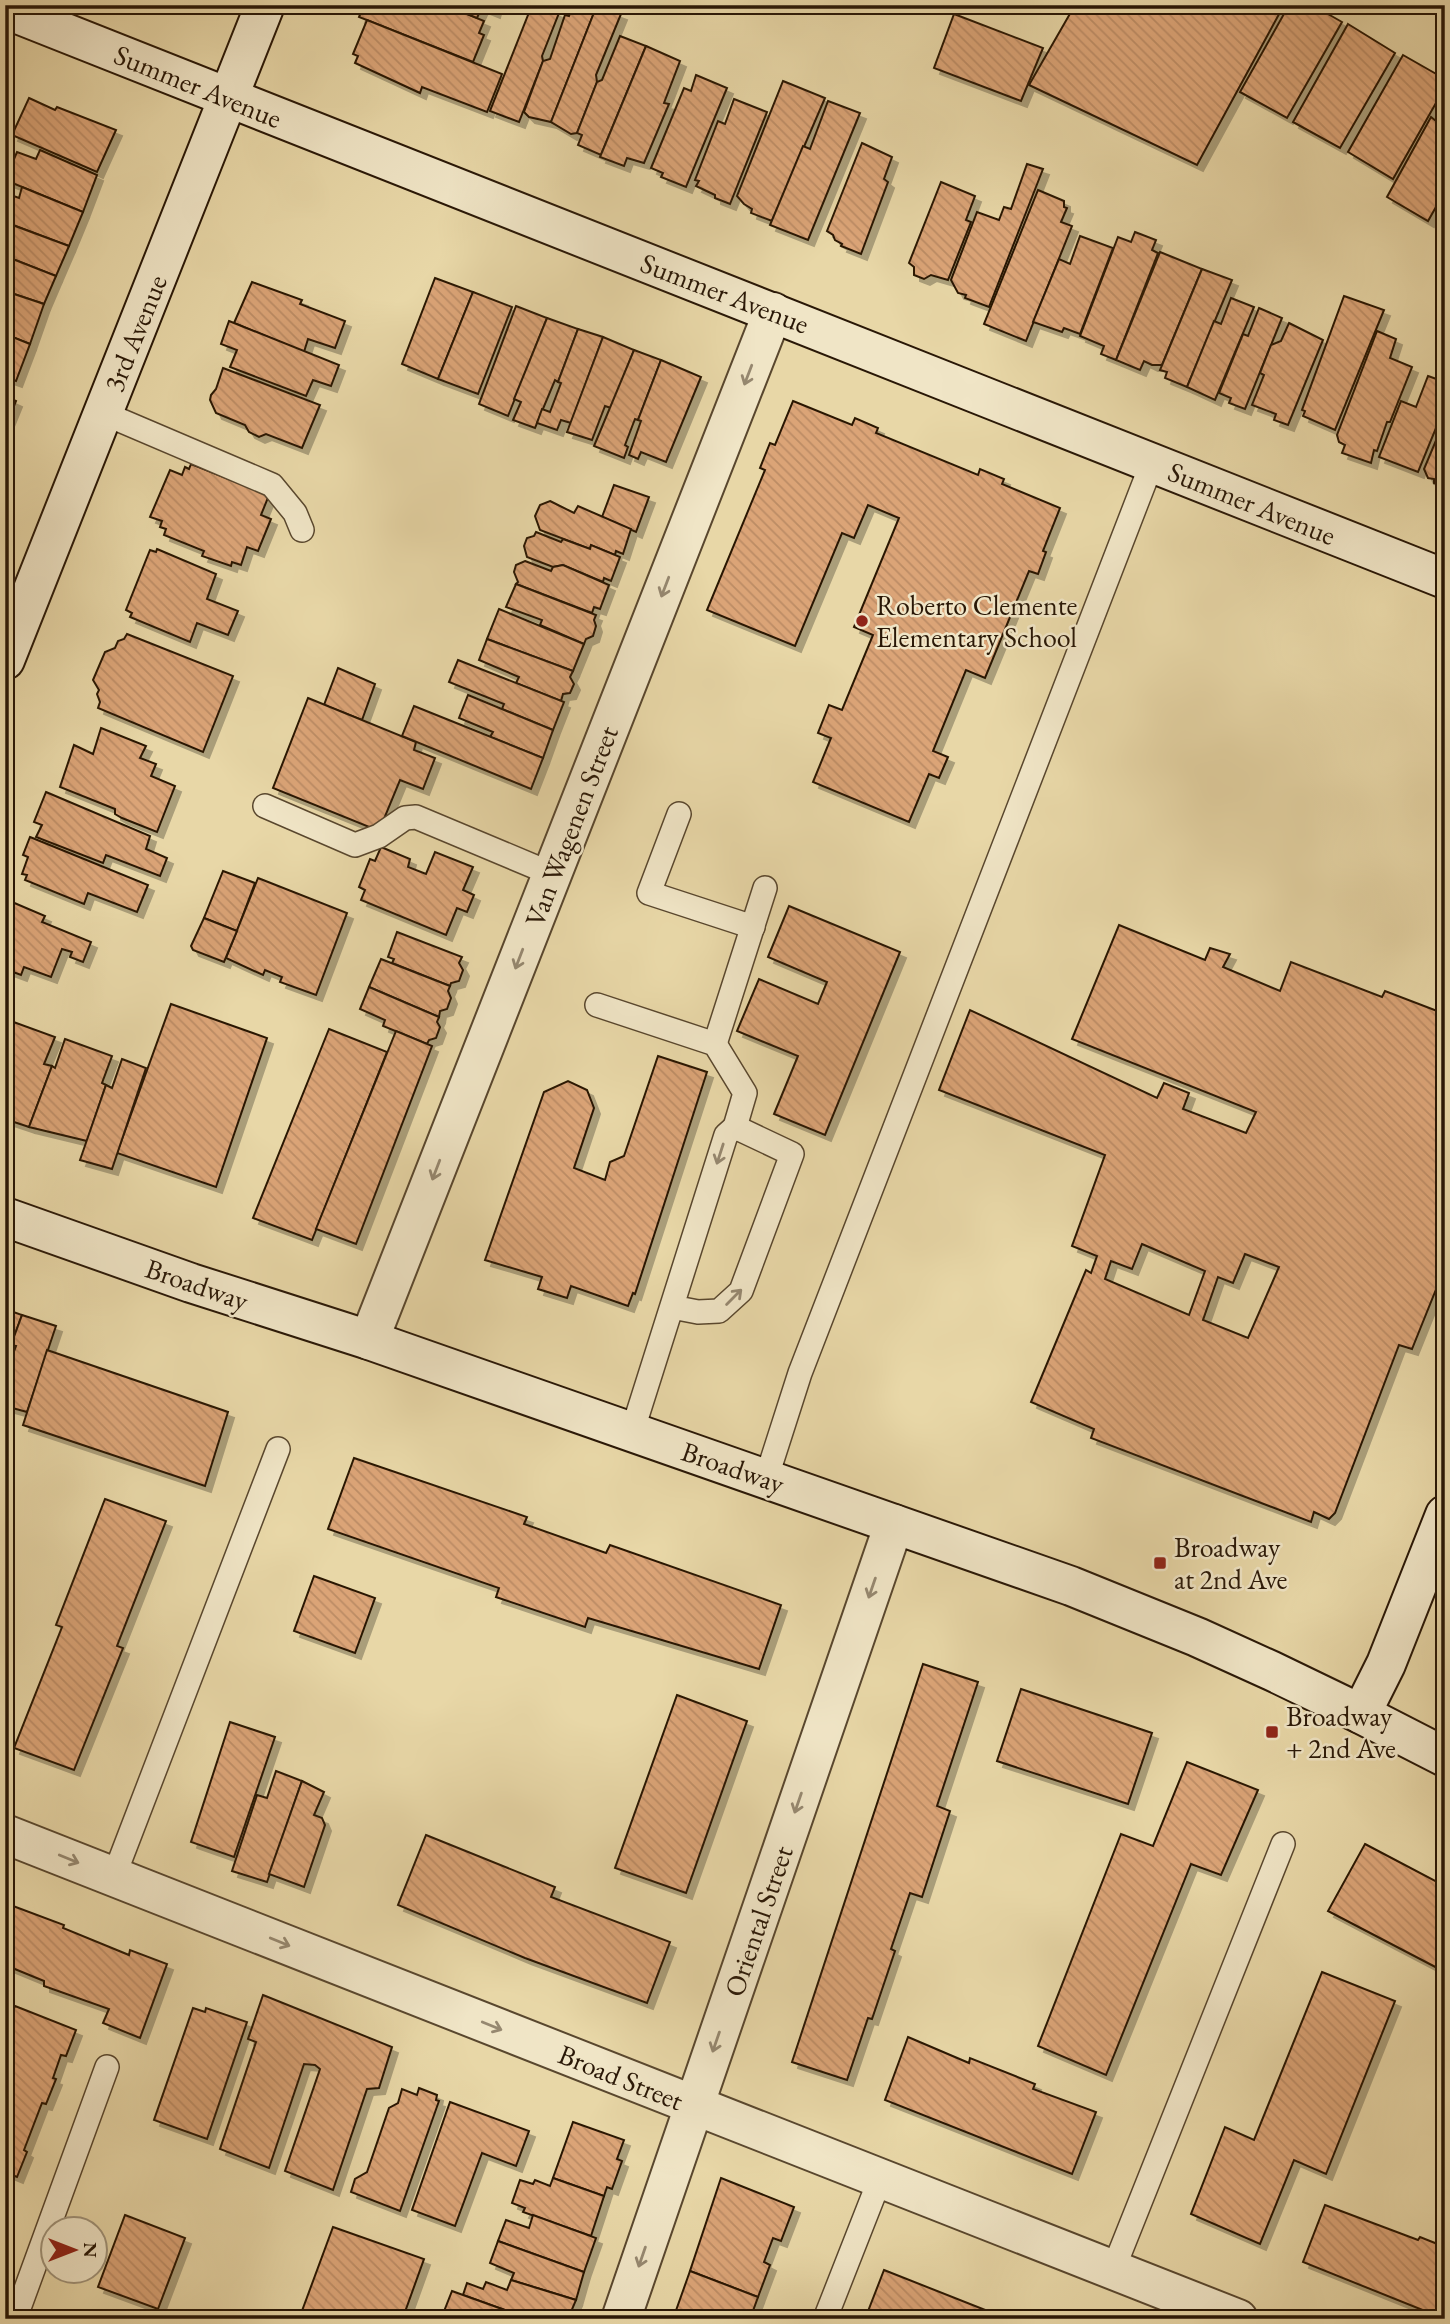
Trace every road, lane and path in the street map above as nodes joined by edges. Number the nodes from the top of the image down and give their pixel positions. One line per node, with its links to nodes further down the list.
1 (265, 5): 3 (street, 3rd Avenue)
2 (5, 9): 3 (street, Summer Avenue)
3 (228, 99): 4 (street, Summer Avenue); 5 (street, 3rd Avenue)
4 (773, 312): 6 (street, Summer Avenue); 12 (street, Van Wagenen Street, one-way to 12)
5 (103, 413): 7 (lane); 9 (street, 3rd Avenue)
6 (1152, 463): 8 (street, Summer Avenue); 23 (lane)
7 (302, 530)
8 (1445, 579)
9 (5, 660)
10 (265, 806): 12 (lane)
11 (679, 814): 14 (lane)
12 (552, 874): 20 (street, Van Wagenen Street, one-way to 20)
13 (765, 888): 14 (lane)
14 (753, 927): 16 (lane)
15 (597, 1005): 16 (lane)
16 (715, 1044): 17 (lane)
17 (735, 1127): 19 (lane, one-way to 19); 19 (lane, one-way to 17)
18 (5, 1217): 20 (street, Broadway)
19 (671, 1307): 21 (lane)
20 (369, 1340): 21 (street, Broadway)
21 (632, 1432): 23 (street, Broadway)
22 (278, 1449): 30 (lane)
23 (766, 1479): 25 (street, Broadway)
24 (1445, 1516): 26 (street)
25 (894, 1524): 26 (street, Broadway); 32 (street, Oriental Street, one-way to 32)
26 (1361, 1714): 27 (street, Broadway)
27 (1445, 1757)
28 (5, 1834): 30 (street, Broad Street, one-way to 30)
29 (1283, 1844): 34 (lane)
30 (114, 1876): 32 (street, Broad Street, one-way to 32)
31 (107, 2067): 35 (lane)
32 (694, 2106): 33 (street, Broad Street); 36 (street, Oriental Street, one-way to 36)
33 (880, 2179): 34 (street, Broad Street); 37 (lane)
34 (1113, 2270): 38 (street, Broad Street)
35 (15, 2319)
36 (621, 2319)
37 (825, 2319)
38 (1238, 2319)

